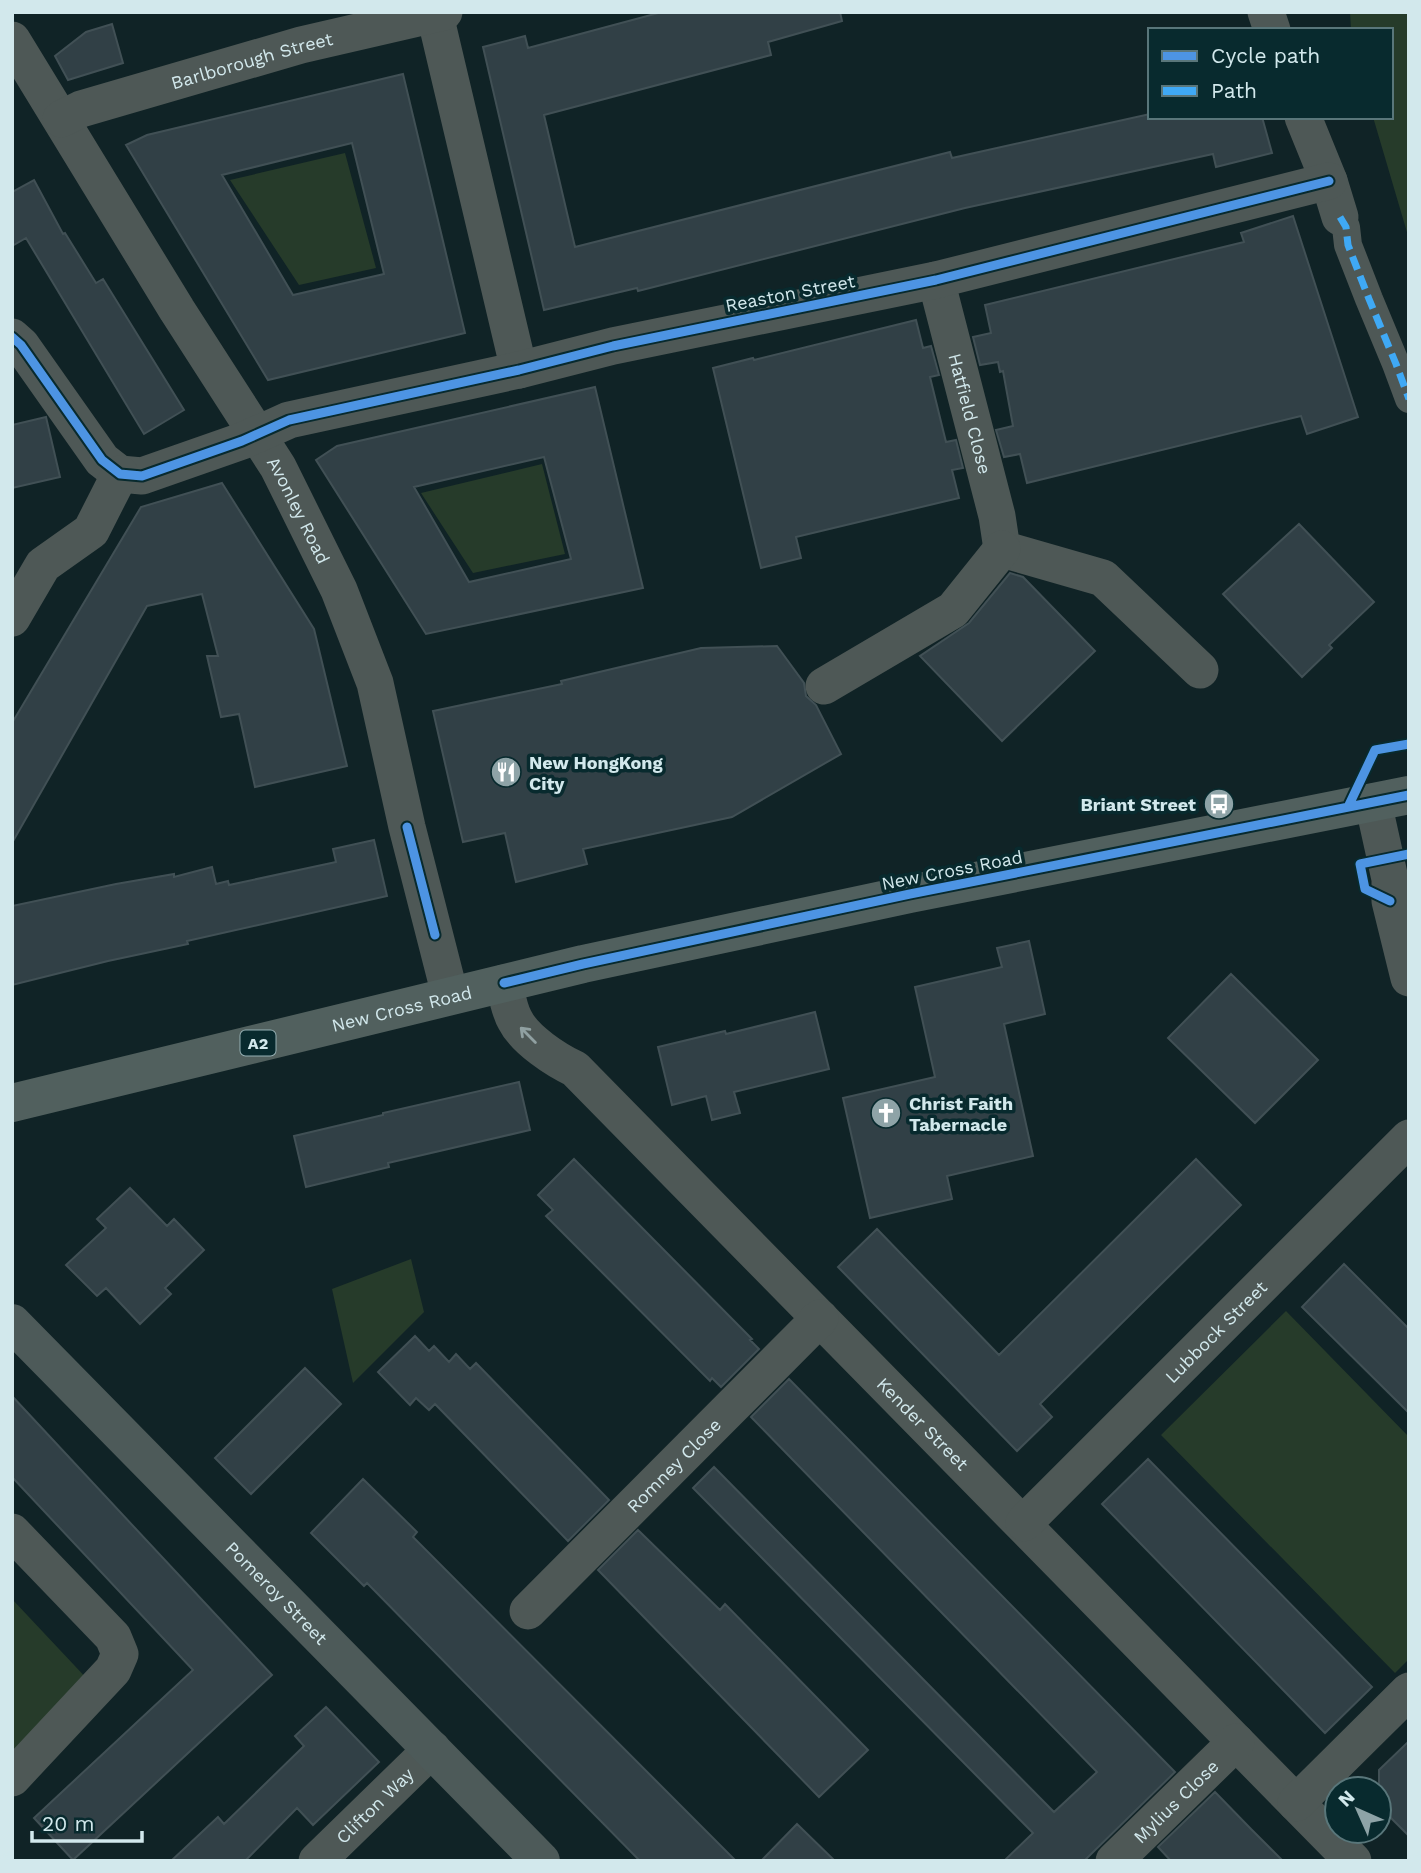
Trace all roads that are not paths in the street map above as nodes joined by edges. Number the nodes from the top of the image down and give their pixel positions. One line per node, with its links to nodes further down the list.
1 (436, 14): 3 (street, Barlborough Street); 9 (street)
2 (12, 40): 3 (street, Avonley Road)
3 (61, 119): 11 (street, Avonley Road)
4 (1304, 119): 5 (street)
5 (1329, 181): 6 (street); 7 (street, Reaston Street)
6 (1340, 217): 10 (street)
7 (936, 280): 9 (street, Reaston Street); 13 (street, Hatfield Close)
8 (12, 337): 12 (street)
9 (519, 370): 11 (street, Reaston Street)
10 (1409, 399)
11 (258, 434): 12 (street, Reaston Street); 20 (street, Avonley Road)
12 (120, 474): 14 (street)
13 (1002, 549): 15 (street); 16 (street)
14 (12, 618)
15 (1200, 670)
16 (824, 686)
17 (1391, 798): 18 (street); 19 (highway, New Cross Road / A2)
18 (1409, 978)
19 (504, 983): 20 (highway, New Cross Road / A2); 23 (street, Kender Street, one-way to 19)
20 (450, 996): 21 (highway, New Cross Road / A2)
21 (12, 1103)
22 (1409, 1138): 25 (street, Lubbock Street)
23 (820, 1318): 25 (street, Kender Street); 27 (street, Romney Close)
24 (12, 1323): 30 (main road, Pomeroy Street)
25 (1024, 1523): 29 (street, Kender Street)
26 (12, 1532): 31 (street)
27 (528, 1611)
28 (1409, 1691): 32 (street)
29 (1236, 1742): 32 (street, Kender Street); 35 (street, Mylius Close)
30 (432, 1749): 33 (street, Clifton Way); 34 (main road, Pomeroy Street)
31 (12, 1778)
32 (1296, 1803): 36 (street, Kender Street)
33 (317, 1861)
34 (541, 1861)
35 (1114, 1861)
36 (1353, 1861)

